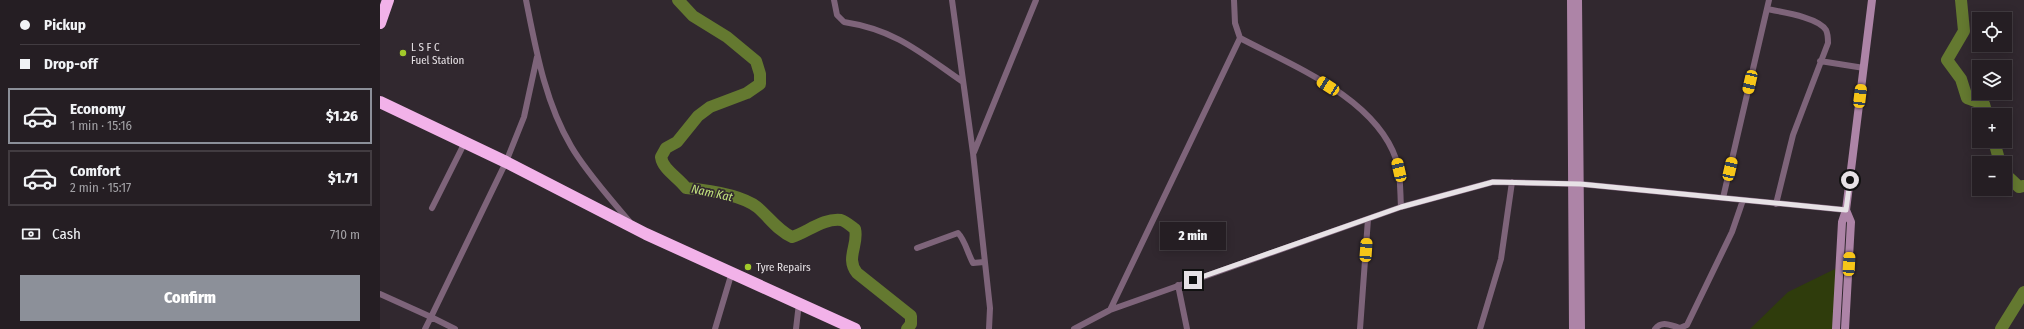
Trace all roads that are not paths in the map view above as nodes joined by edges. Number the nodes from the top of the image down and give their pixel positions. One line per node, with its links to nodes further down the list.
1 (388, 0): 12 (highway)
2 (526, 0): 14 (street)
3 (834, 0): 17 (street)
4 (951, 0): 17 (street)
5 (1036, 0): 20 (street)
6 (1234, 0): 13 (street)
7 (1570, 0): 23 (street)
8 (1578, 0): 23 (street)
9 (1768, 0): 11 (street)
10 (1872, 0): 16 (street)
11 (1767, 9): 15 (street); 24 (street)
12 (380, 23)
13 (1240, 38): 27 (street); 38 (street)
14 (537, 57): 21 (street); 31 (street)
15 (1820, 60): 16 (street); 26 (street)
16 (1864, 68): 29 (street)
17 (963, 82): 20 (street)
18 (380, 102): 19 (highway)
19 (465, 142): 21 (highway); 28 (street)
20 (973, 153): 33 (street)
21 (506, 162): 31 (highway); 39 (street)
22 (1512, 182): 23 (street); 27 (street); 49 (street)
23 (1576, 184): 24 (street); 50 (street); 51 (street)
24 (1723, 198): 25 (street)
25 (1743, 200): 26 (street); 52 (street)
26 (1776, 204): 29 (street)
27 (1401, 207): 30 (street)
28 (432, 208)
29 (1846, 210): 53 (street); 54 (street)
30 (1368, 219): 35 (street); 48 (street)
31 (633, 227): 34 (highway)
32 (917, 248): 33 (street)
33 (984, 262): 45 (street)
34 (732, 272): 37 (highway); 42 (street)
35 (1178, 285): 38 (street); 47 (street)
36 (380, 294): 39 (street)
37 (799, 303): 43 (street); 44 (highway)
38 (1110, 310): 46 (street)
39 (431, 317): 40 (street); 41 (street)
40 (425, 329)
41 (455, 329)
42 (715, 329)
43 (796, 329)
44 (855, 329)
45 (989, 329)
46 (1074, 329)
47 (1187, 329)
48 (1360, 329)
49 (1480, 329)
50 (1573, 329)
51 (1581, 329)
52 (1655, 329)
53 (1836, 329)
54 (1845, 329)

